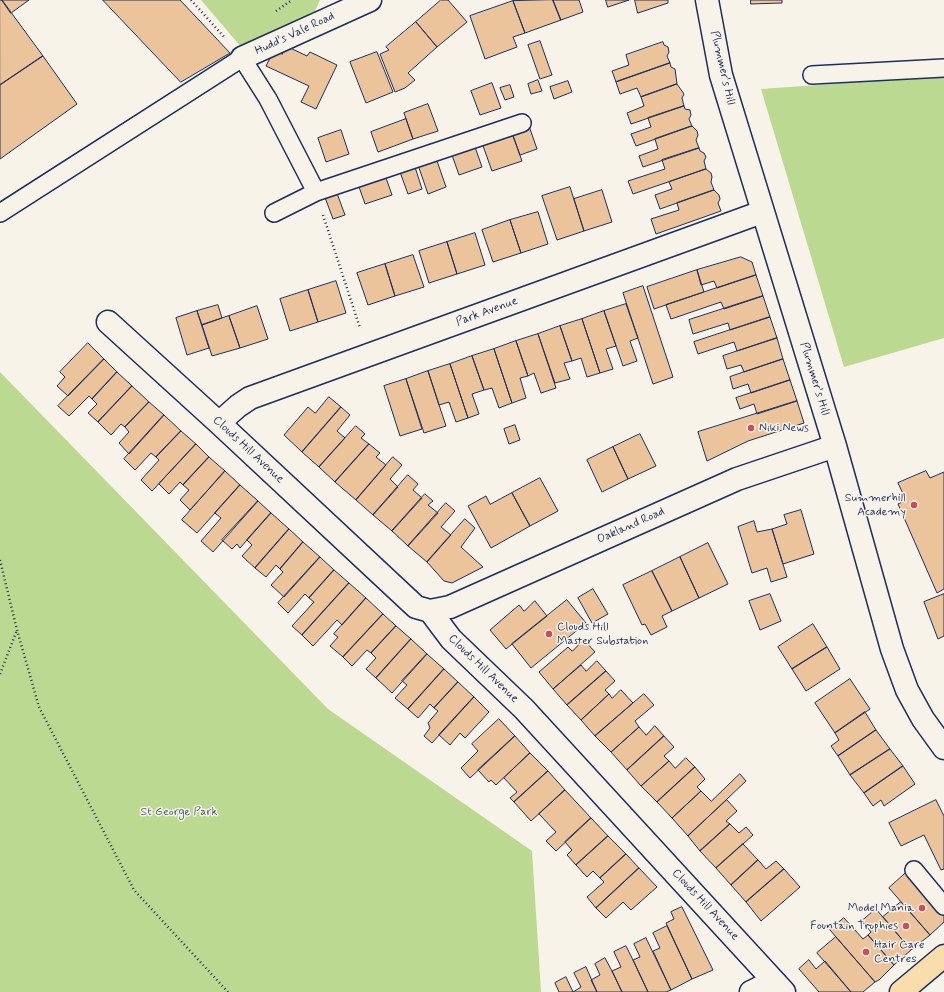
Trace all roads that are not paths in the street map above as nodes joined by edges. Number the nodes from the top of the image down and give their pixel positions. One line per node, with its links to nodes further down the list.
1 (370, 0): 3 (street, Hudd's Vale Road)
2 (707, 0): 10 (street, Plummer's Hill)
3 (242, 58): 7 (lane); 8 (lane)
4 (944, 68): 5 (lane)
5 (812, 75)
6 (522, 123): 7 (lane)
7 (316, 192): 9 (lane)
8 (0, 212)
9 (274, 212)
10 (762, 212): 12 (street, Park Avenue); 13 (street, Plummer's Hill)
11 (108, 322): 12 (street, Clouds Hill Avenue)
12 (219, 422): 14 (street, Clouds Hill Avenue)
13 (835, 446): 14 (street, Oakland Road); 15 (street, Plummer's Hill)
14 (430, 611): 19 (street, Clouds Hill Avenue)
15 (944, 748)
16 (914, 870): 17 (lane)
17 (944, 906)
18 (944, 956): 21 (main road)
19 (779, 986): 20 (street)
20 (751, 992)
21 (901, 992)

